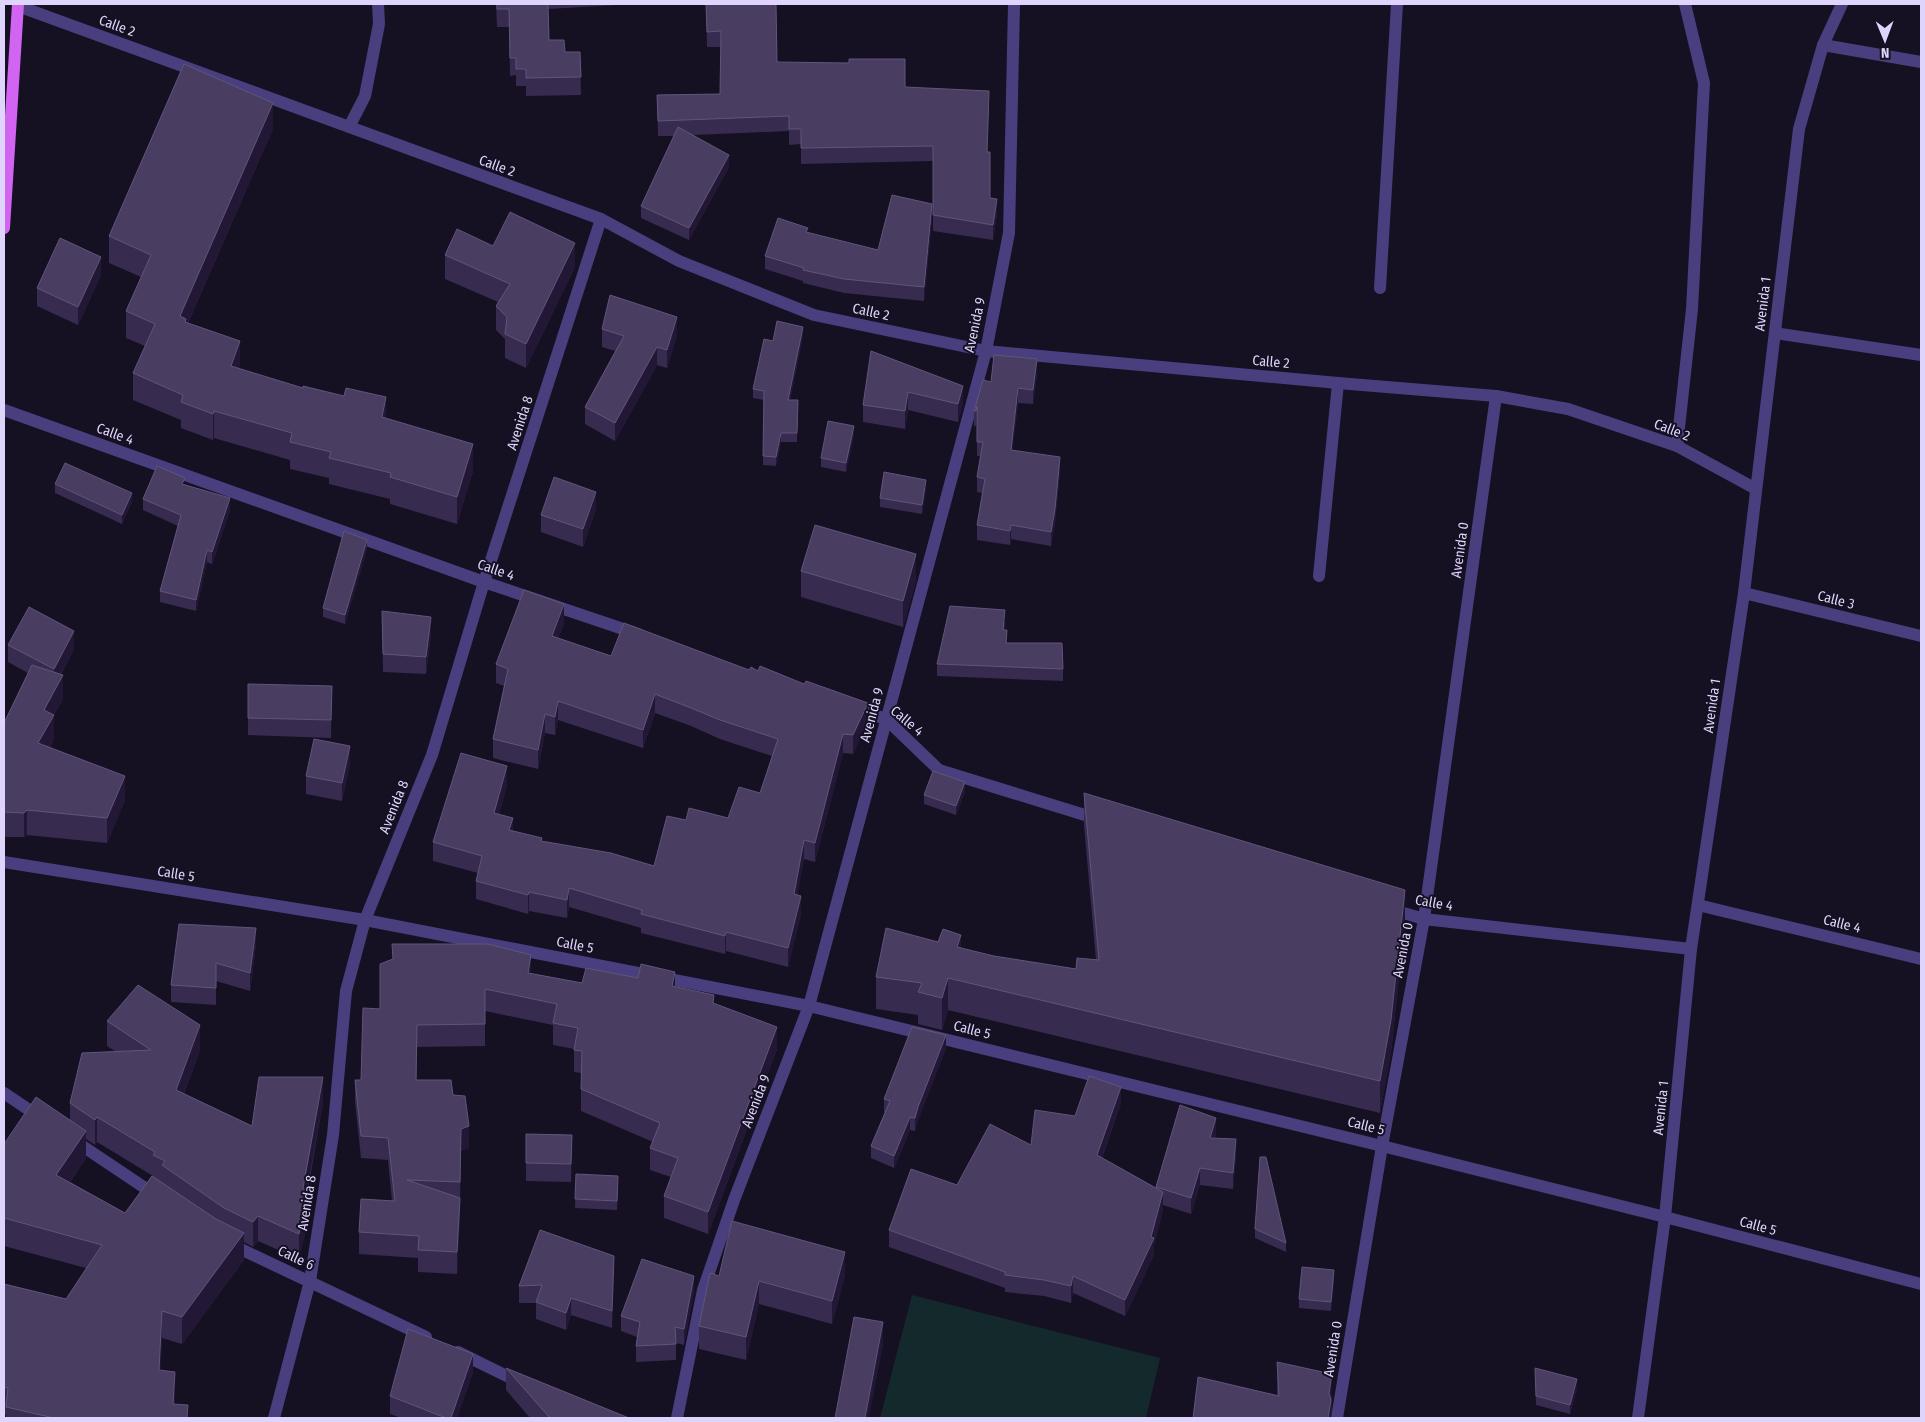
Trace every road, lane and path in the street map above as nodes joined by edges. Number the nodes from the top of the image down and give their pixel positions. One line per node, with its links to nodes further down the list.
1 (378, 4): 9 (street)
2 (1014, 4): 14 (street, Avenida 9)
3 (1397, 4): 12 (street)
4 (1686, 4): 19 (street)
5 (1842, 4): 7 (street, Avenida 1)
6 (18, 5): 9 (street, Calle 2); 11 (main road)
7 (1823, 45): 8 (street); 13 (street, Avenida 1)
8 (1921, 62)
9 (349, 127): 10 (street, Calle 2)
10 (601, 220): 14 (street, Calle 2); 22 (street, Avenida 8)
11 (4, 228)
12 (1380, 288)
13 (1775, 333): 15 (street); 20 (street, Avenida 1)
14 (986, 351): 16 (street, Calle 2); 27 (street, Avenida 9)
15 (1921, 355)
16 (1338, 383): 17 (street, Calle 2); 21 (street)
17 (1496, 396): 19 (street, Calle 2); 32 (street, Avenida 0)
18 (4, 410): 22 (street, Calle 4)
19 (1677, 446): 20 (street, Calle 2)
20 (1756, 489): 23 (street, Avenida 1)
21 (1319, 576)
22 (484, 582): 25 (street, Calle 4); 33 (street, Avenida 8)
23 (1744, 593): 24 (street, Calle 3); 31 (street, Avenida 1)
24 (1921, 636)
25 (652, 640)
26 (839, 703): 27 (street, Calle 4)
27 (886, 719): 28 (street, Calle 4); 36 (street, Avenida 9)
28 (1110, 823)
29 (4, 862): 33 (street, Calle 5)
30 (1376, 904): 32 (street, Calle 4)
31 (1698, 904): 34 (street, Avenida 1); 35 (street, Calle 4)
32 (1424, 919): 34 (street, Calle 4); 38 (street, Avenida 0)
33 (365, 920): 36 (street, Calle 5); 42 (street, Avenida 8)
34 (1692, 949): 40 (street, Avenida 1)
35 (1921, 958)
36 (809, 1006): 38 (street, Calle 5); 46 (street, Avenida 9)
37 (4, 1093): 39 (street)
38 (1382, 1146): 40 (street, Calle 5); 47 (street, Avenida 0)
39 (164, 1201)
40 (1665, 1216): 43 (street, Calle 5); 48 (street, Avenida 1)
41 (220, 1240): 42 (street, Calle 6)
42 (310, 1281): 44 (street, Calle 6); 45 (street, Avenida 8)
43 (1921, 1284)
44 (533, 1388)
45 (274, 1418)
46 (677, 1418)
47 (1337, 1418)
48 (1638, 1418)

